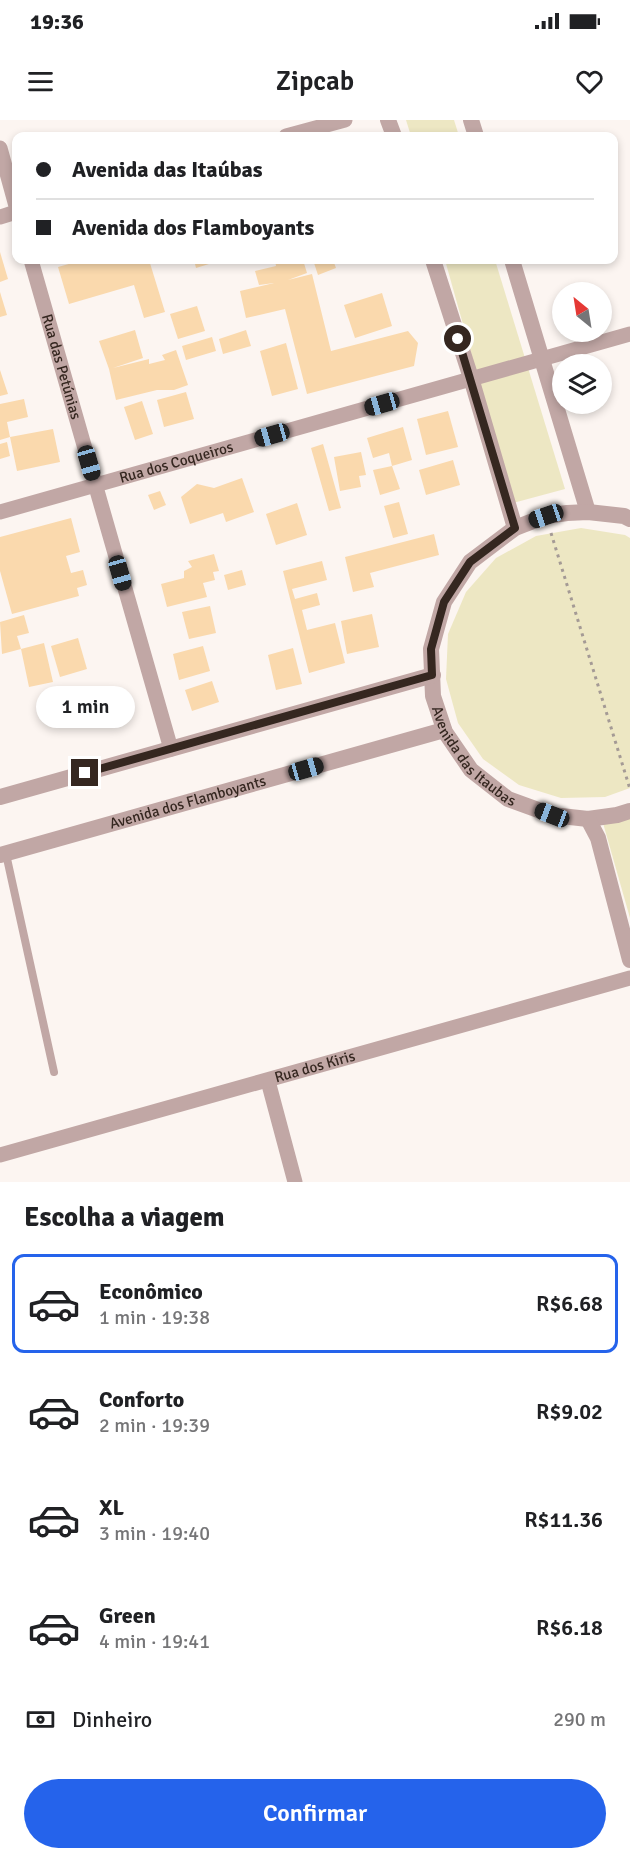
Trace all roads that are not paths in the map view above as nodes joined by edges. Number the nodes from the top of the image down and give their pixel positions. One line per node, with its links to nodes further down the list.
1 (345, 120): 2 (street)
2 (301, 132)
3 (0, 148): 4 (street)
4 (12, 192)
5 (33, 264): 11 (street, Rua das Petúnias)
6 (434, 264): 10 (street)
7 (514, 264): 9 (street)
8 (630, 334): 9 (street, Rua dos Coqueiros)
9 (542, 359): 10 (street, Rua dos Coqueiros); 13 (street)
10 (471, 378): 11 (street, Rua dos Coqueiros); 15 (street)
11 (95, 485): 12 (street, Rua dos Coqueiros); 18 (street, Rua das Petúnias)
12 (0, 512)
13 (588, 512): 14 (street, Avenida das Itaubas); 15 (street, Avenida das Itaubas)
14 (630, 519)
15 (515, 528): 16 (street, Avenida das Itaubas)
16 (432, 675): 17 (street, Avenida das Itaubas); 18 (street)
17 (444, 730): 21 (street, Avenida das Itaubas); 22 (street, Avenida dos Flamboyants)
18 (171, 749): 19 (street)
19 (0, 797)
20 (630, 811): 21 (street, Avenida das Itaubas)
21 (588, 819): 23 (street)
22 (3, 854): 25 (lane)
23 (630, 960)
24 (630, 978): 26 (street, Rua dos Kiris)
25 (54, 1072)
26 (268, 1081): 27 (street, Rua dos Kiris); 28 (street)
27 (0, 1155)
28 (295, 1182)

